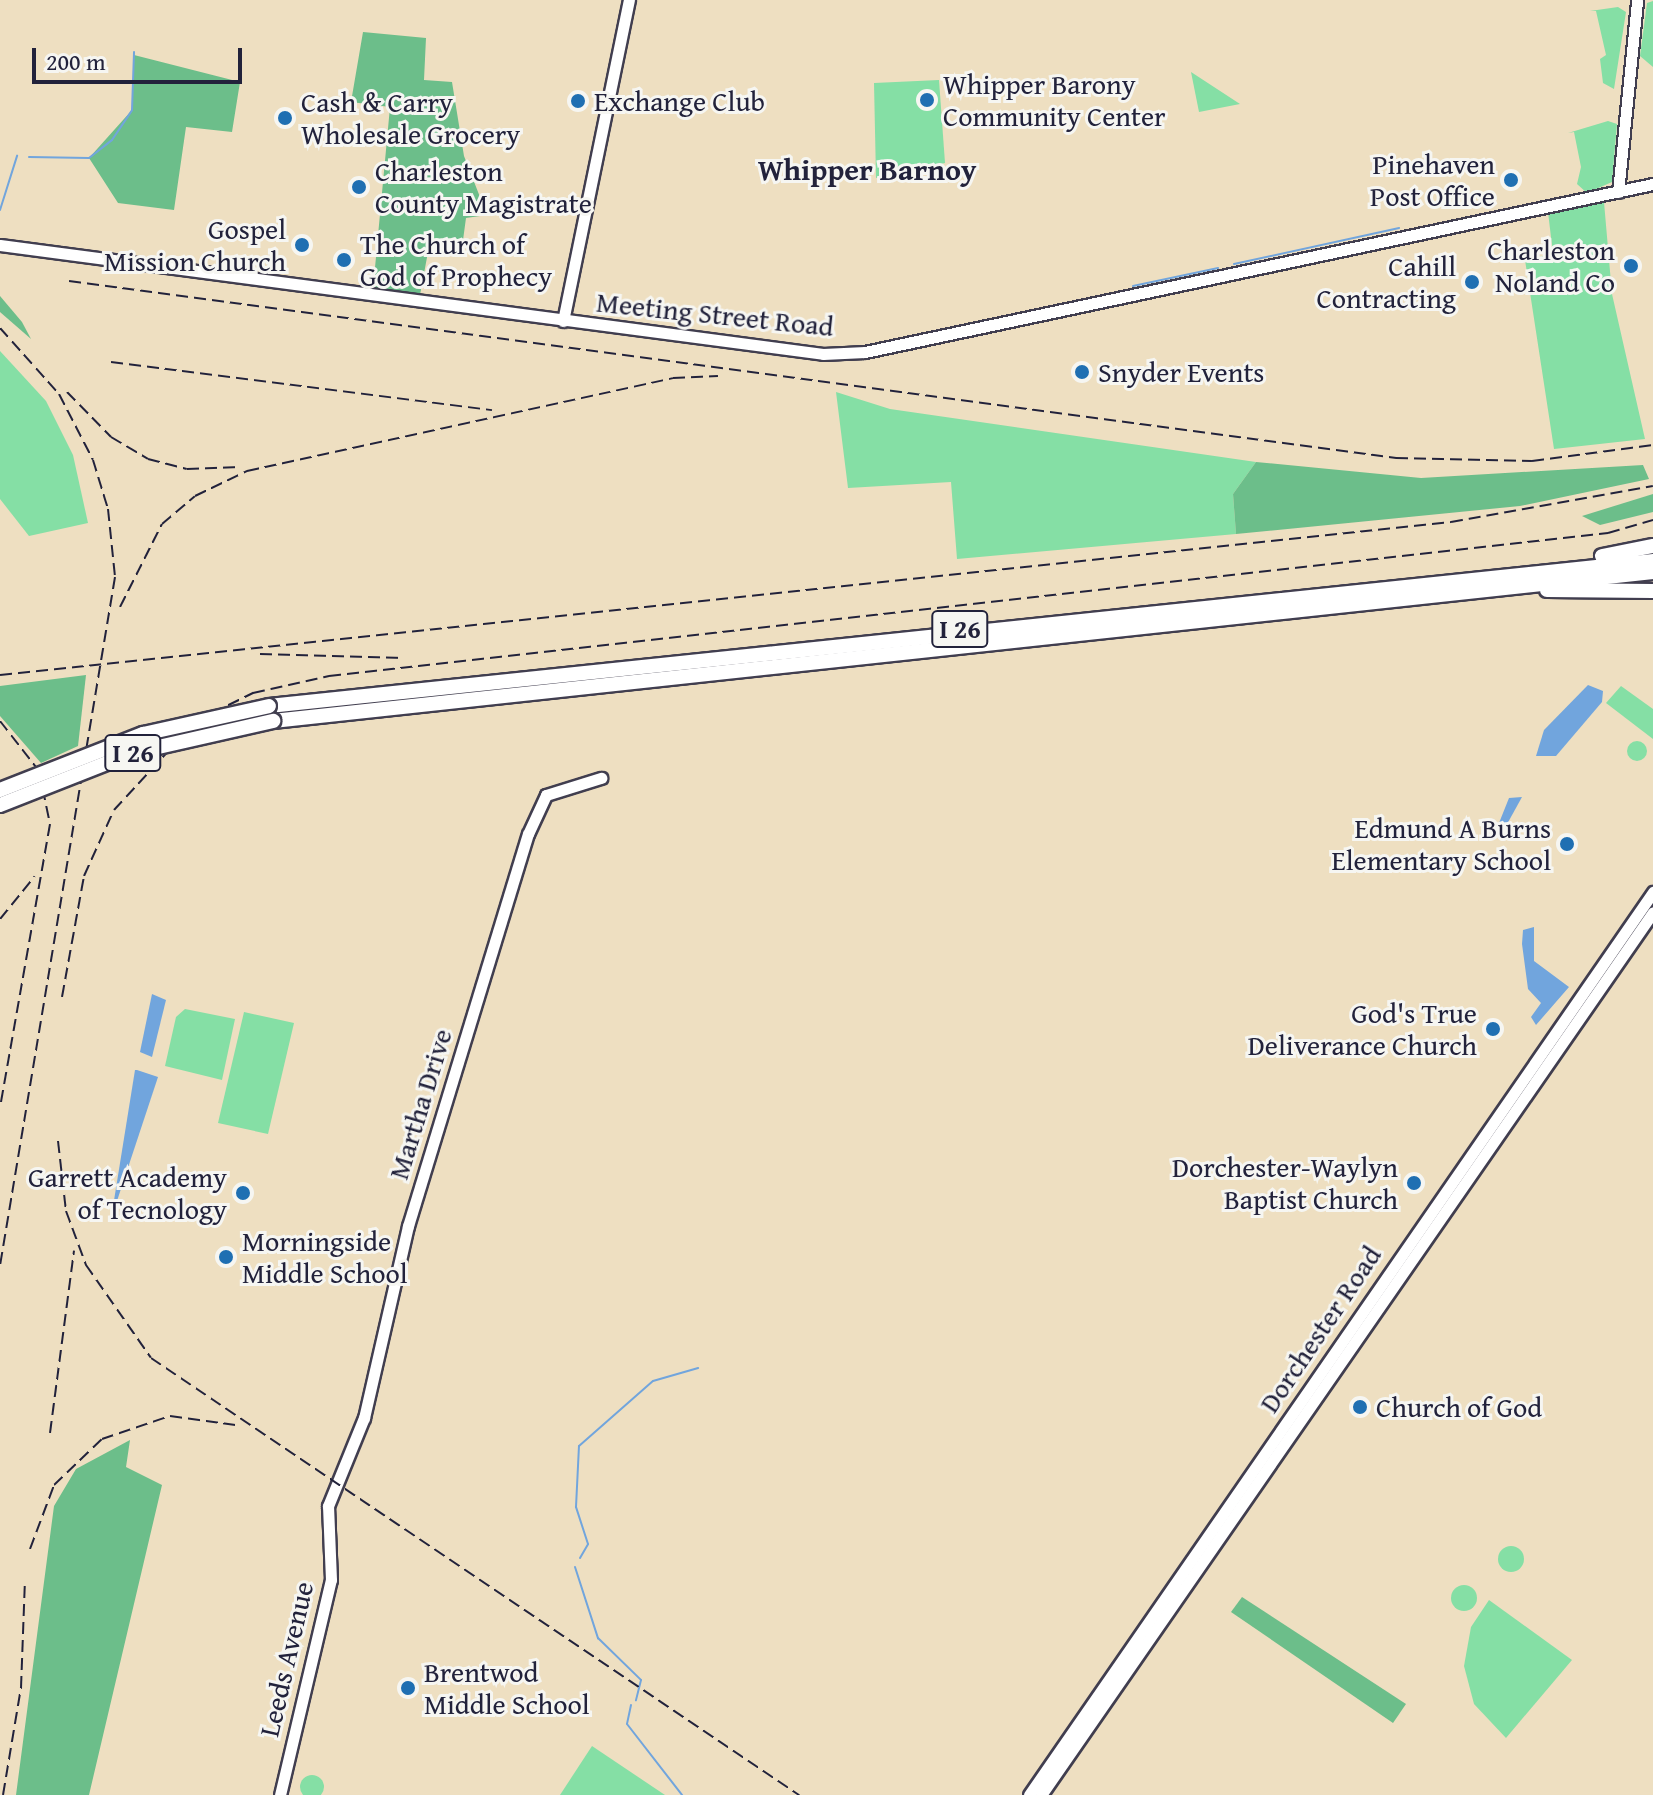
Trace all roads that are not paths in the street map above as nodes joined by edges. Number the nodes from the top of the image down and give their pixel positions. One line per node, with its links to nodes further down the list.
1 (629, 0): 6 (street)
2 (1637, 0): 4 (street)
3 (1653, 184): 4 (street, Meeting Street Road)
4 (1618, 192): 6 (street, Meeting Street Road)
5 (0, 245): 6 (street, Meeting Street Road)
6 (563, 321)
7 (1653, 546): 9 (highway)
8 (1653, 561): 9 (highway, I 26)
9 (1548, 567): 14 (highway, I 26, bridge)
10 (1653, 572): 12 (highway, I 26)
11 (1653, 591): 12 (highway)
12 (1439, 594): 15 (highway, I 26, bridge)
13 (601, 778): 18 (street, Martha Drive)
14 (0, 790)
15 (0, 805)
16 (1653, 892): 20 (street, Dorchester Road)
17 (1653, 912): 21 (street, Dorchester Road)
18 (334, 1486): 19 (street, Leeds Avenue)
19 (280, 1795)
20 (1029, 1795)
21 (1041, 1795)

